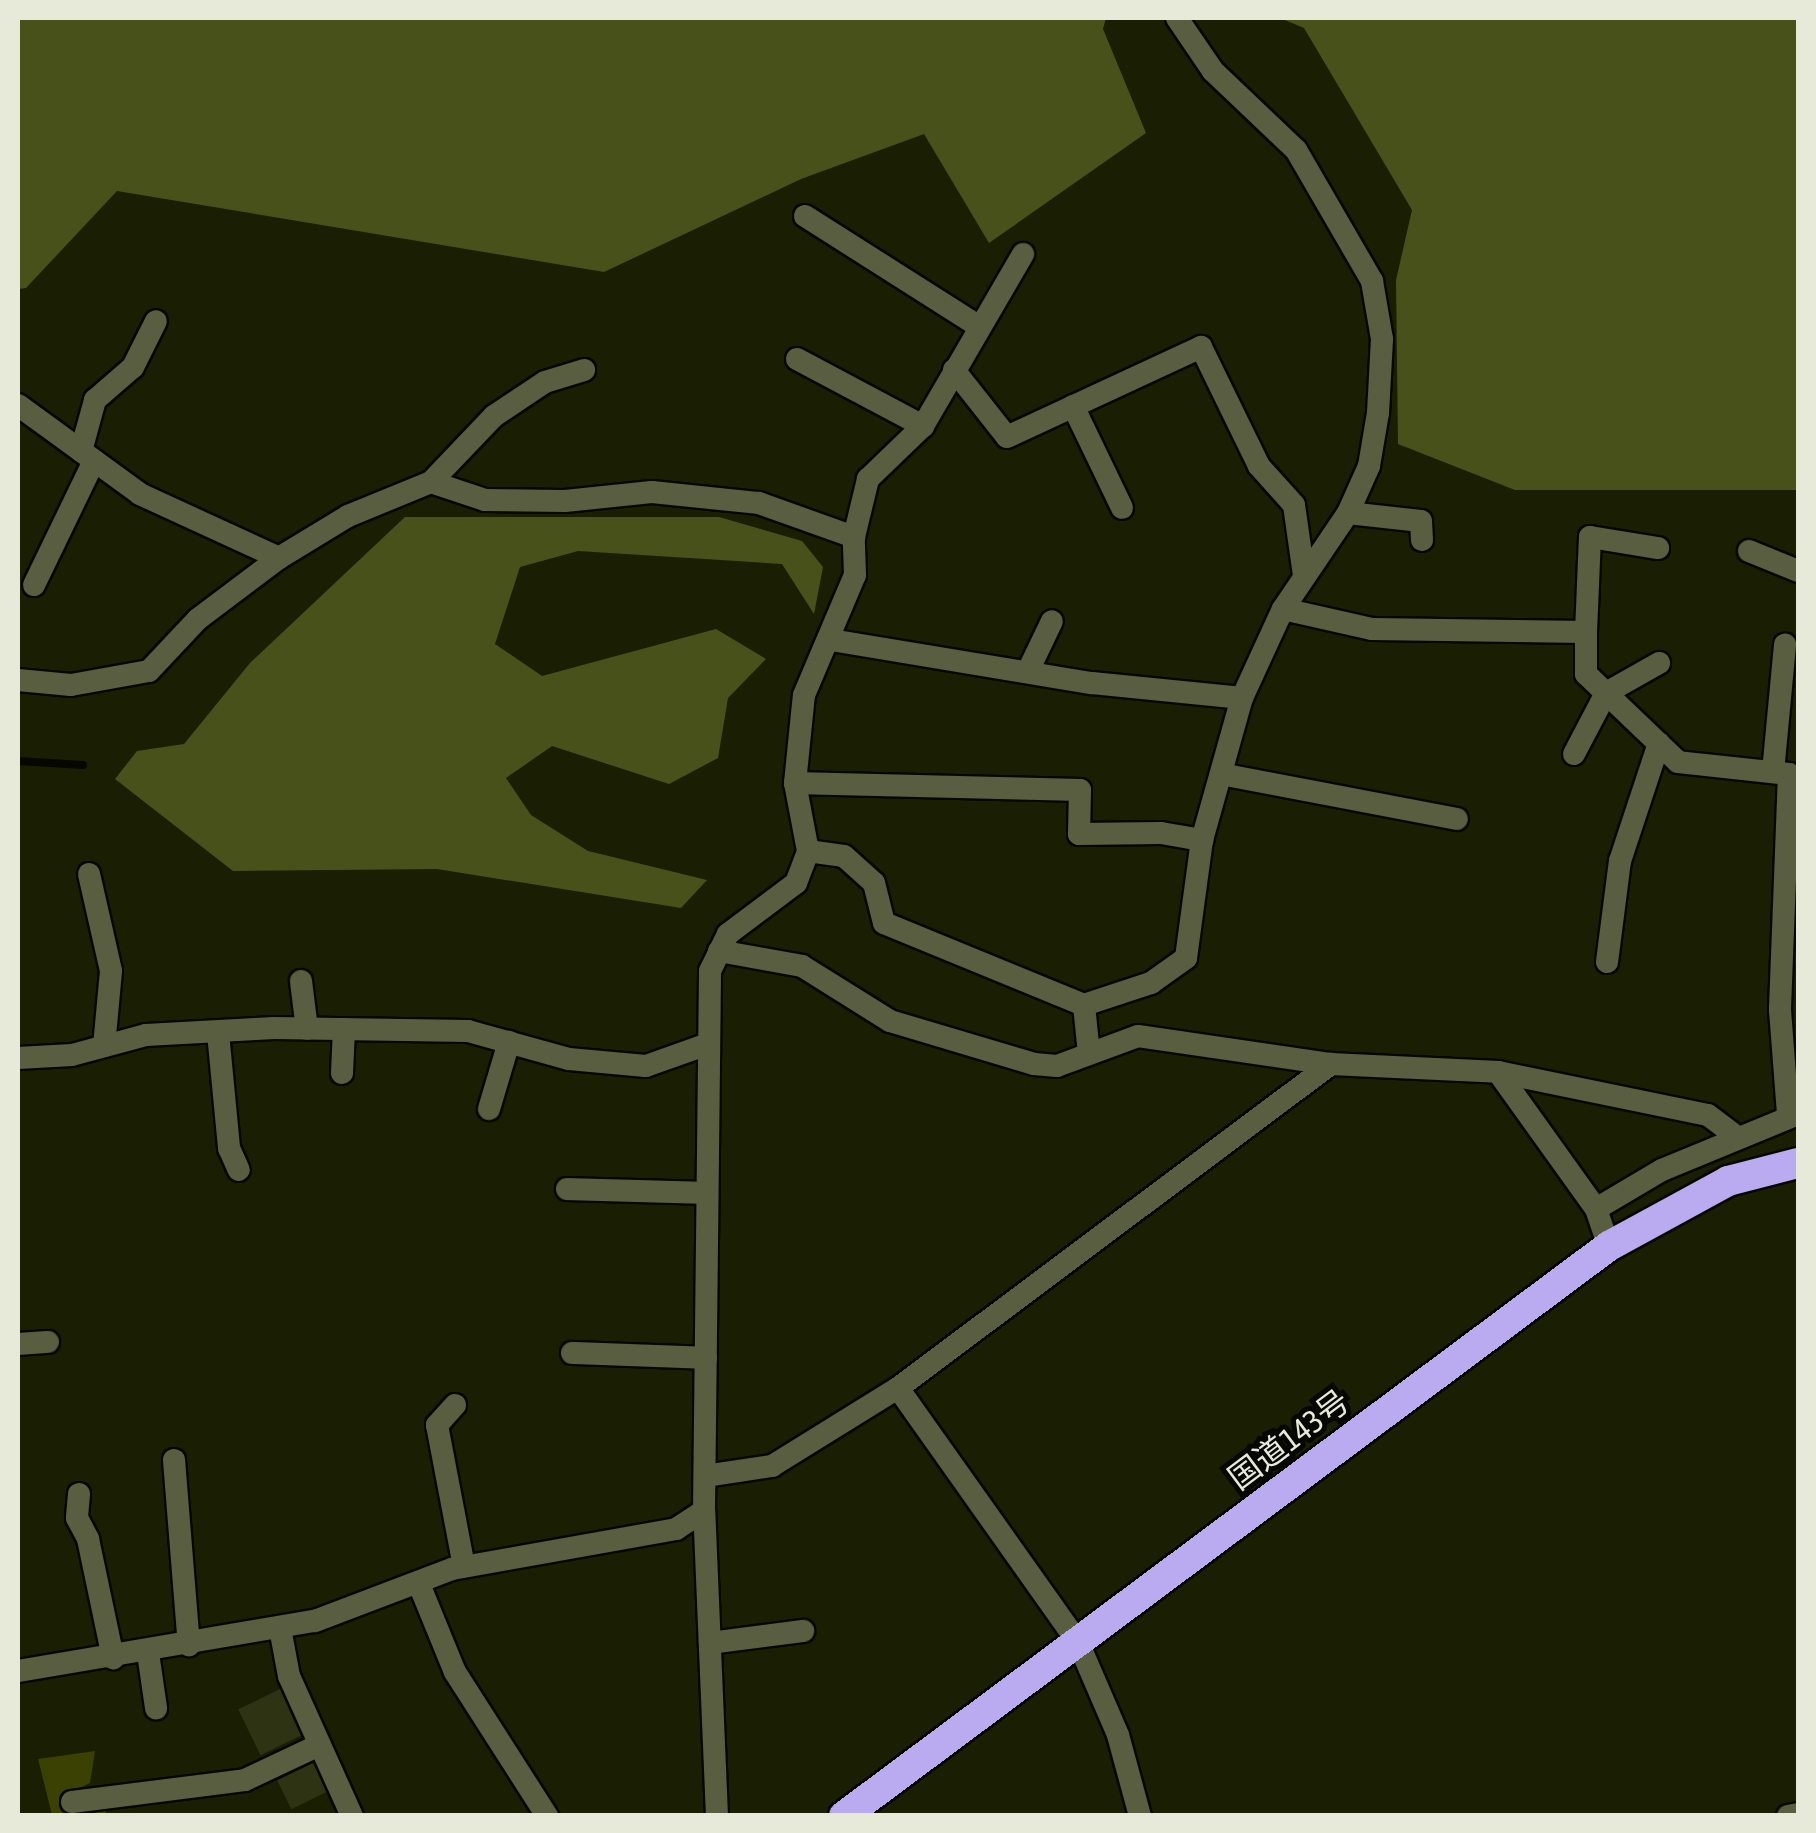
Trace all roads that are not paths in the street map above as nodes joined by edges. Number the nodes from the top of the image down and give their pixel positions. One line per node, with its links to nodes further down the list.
1 (1178, 18): 15 (street)
2 (805, 216): 5 (street)
3 (1023, 254): 5 (street)
4 (156, 321): 12 (street)
5 (980, 327): 8 (street)
6 (797, 359): 11 (street)
7 (584, 370): 13 (street)
8 (954, 370): 10 (street); 11 (street)
9 (18, 405): 12 (street)
10 (1073, 406): 14 (street); 22 (street)
11 (923, 426): 16 (street)
12 (87, 456): 20 (street); 23 (street)
13 (431, 482): 16 (street); 20 (street)
14 (1122, 508)
15 (1348, 512): 17 (street); 22 (street)
16 (854, 537): 27 (street)
17 (1422, 540)
18 (1658, 548): 26 (street)
19 (1749, 551): 21 (street)
20 (279, 558): 31 (street)
21 (1798, 571)
22 (1304, 576): 24 (street)
23 (34, 586)
24 (1283, 609): 26 (street); 33 (street)
25 (1052, 621): 30 (street)
26 (1586, 632): 32 (street)
27 (831, 640): 30 (street); 38 (street)
28 (1786, 645): 36 (street)
29 (1659, 663): 32 (street)
30 (1028, 671): 33 (street)
31 (18, 680)
32 (1606, 693): 34 (street); 35 (street)
33 (1242, 698): 37 (street)
34 (1658, 743): 36 (street); 45 (street)
35 (1574, 754)
36 (1787, 771): 39 (street)
37 (1221, 774): 40 (street); 41 (street)
38 (796, 783): 41 (street); 42 (street)
39 (1792, 805): 60 (street)
40 (1457, 819)
41 (1202, 840): 47 (street)
42 (808, 851): 44 (street); 47 (street)
43 (89, 874): 53 (street)
44 (720, 951): 52 (street); 54 (street)
45 (1608, 962)
46 (300, 981): 48 (street)
47 (1084, 1004): 54 (street)
48 (306, 1029): 49 (street); 50 (street)
49 (344, 1029): 51 (street); 58 (street)
50 (218, 1033): 53 (street); 63 (street)
51 (508, 1042): 52 (street); 59 (street)
52 (708, 1044): 65 (street)
53 (104, 1046): 55 (street)
54 (1090, 1054): 56 (street)
55 (18, 1058)
56 (1331, 1064): 57 (street); 72 (street)
57 (1498, 1072): 61 (street); 66 (street)
58 (342, 1073)
59 (489, 1109)
60 (1793, 1114): 61 (street)
61 (1737, 1137): 66 (street)
62 (1798, 1163): 67 (highway, 国道143号)
63 (239, 1170)
64 (567, 1189): 65 (street)
65 (706, 1193): 71 (street)
66 (1596, 1210): 67 (street)
67 (1609, 1246): 82 (highway, 国道143号)
68 (48, 1342): 69 (street)
69 (18, 1344)
70 (572, 1353): 71 (street)
71 (706, 1358): 75 (street)
72 (898, 1388): 75 (street); 82 (street)
73 (455, 1405): 78 (street)
74 (174, 1460): 84 (street)
75 (705, 1476): 77 (street)
76 (79, 1494): 86 (street)
77 (704, 1512): 78 (street); 83 (street)
78 (464, 1566): 79 (street)
79 (419, 1584): 80 (street); 93 (street)
80 (280, 1628): 84 (street); 89 (street)
81 (803, 1630): 83 (street)
82 (1078, 1642): 95 (highway, 国道143号); 96 (street)
83 (710, 1643): 94 (street)
84 (189, 1645): 85 (street)
85 (148, 1652): 86 (street); 88 (street)
86 (113, 1658): 87 (street)
87 (18, 1670)
88 (156, 1708)
89 (319, 1745): 90 (street); 92 (street)
90 (72, 1802)
91 (1798, 1814): 97 (street)
92 (352, 1816)
93 (548, 1816)
94 (717, 1816)
95 (844, 1816)
96 (1140, 1816)
97 (1788, 1816)

